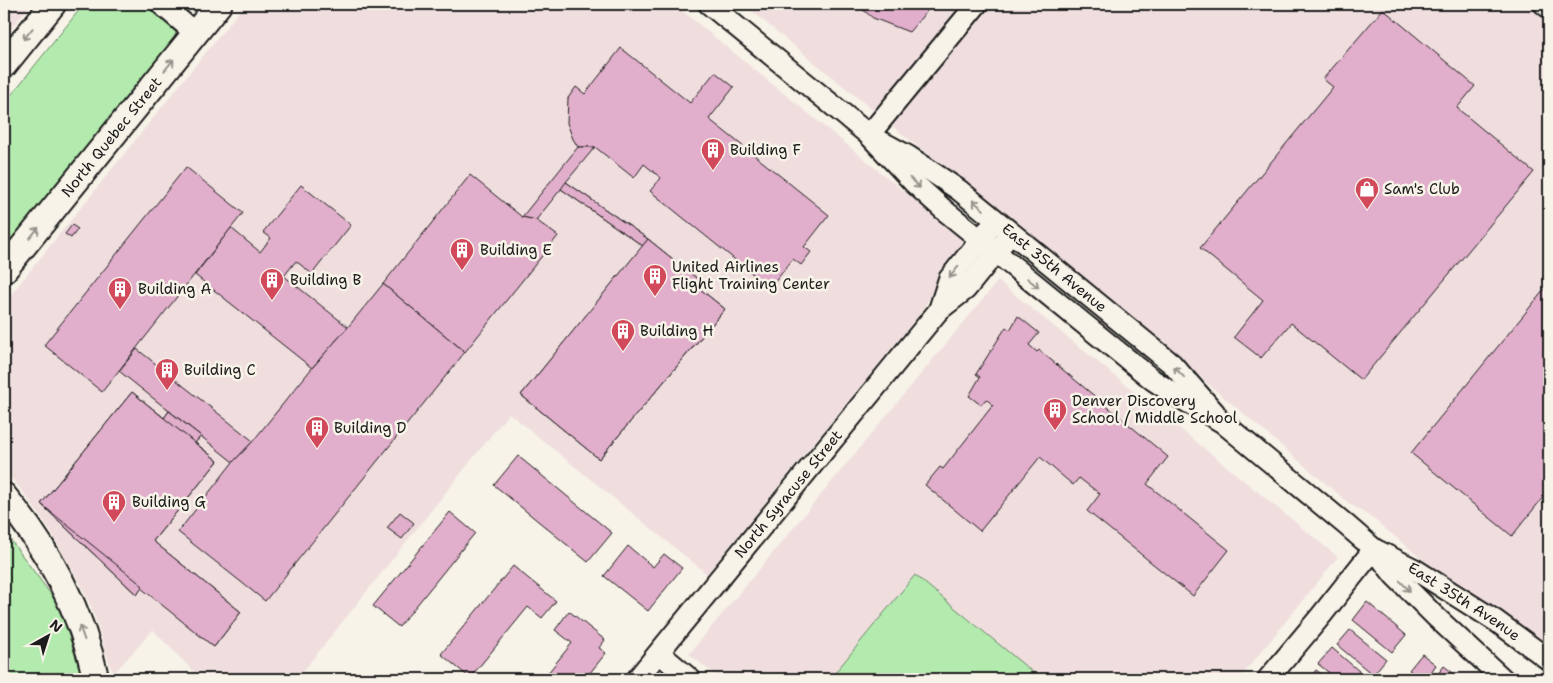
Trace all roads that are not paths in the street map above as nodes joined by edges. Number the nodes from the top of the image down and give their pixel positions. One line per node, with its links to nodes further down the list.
1 (53, 4): 9 (main road, one-way to 9)
2 (161, 4): 8 (street)
3 (219, 4): 8 (main road, North Quebec Street)
4 (708, 4): 10 (street, East 35th Avenue)
5 (977, 4): 10 (street)
6 (1544, 4): 7 (street)
7 (1549, 8)
8 (195, 33): 13 (main road, North Quebec Street, one-way to 8)
9 (4, 65)
10 (869, 135): 11 (street, East 35th Avenue, one-way to 10); 12 (street, East 35th Avenue, one-way to 12)
11 (1004, 227): 12 (street, North Syracuse Street); 14 (street, East 35th Avenue, one-way to 11)
12 (988, 246): 14 (street, East 35th Avenue, one-way to 14); 17 (street, North Syracuse Street)
13 (4, 270)
14 (1222, 422): 16 (street, East 35th Avenue)
15 (4, 496): 19 (main road, one-way to 15)
16 (1374, 549): 18 (street, East 35th Avenue); 22 (street); 23 (street, East 35th Avenue, one-way to 23)
17 (659, 653): 20 (street, North Syracuse Street); 21 (street)
18 (1549, 660)
19 (96, 679)
20 (637, 679)
21 (690, 679)
22 (1268, 679)
23 (1503, 679)

